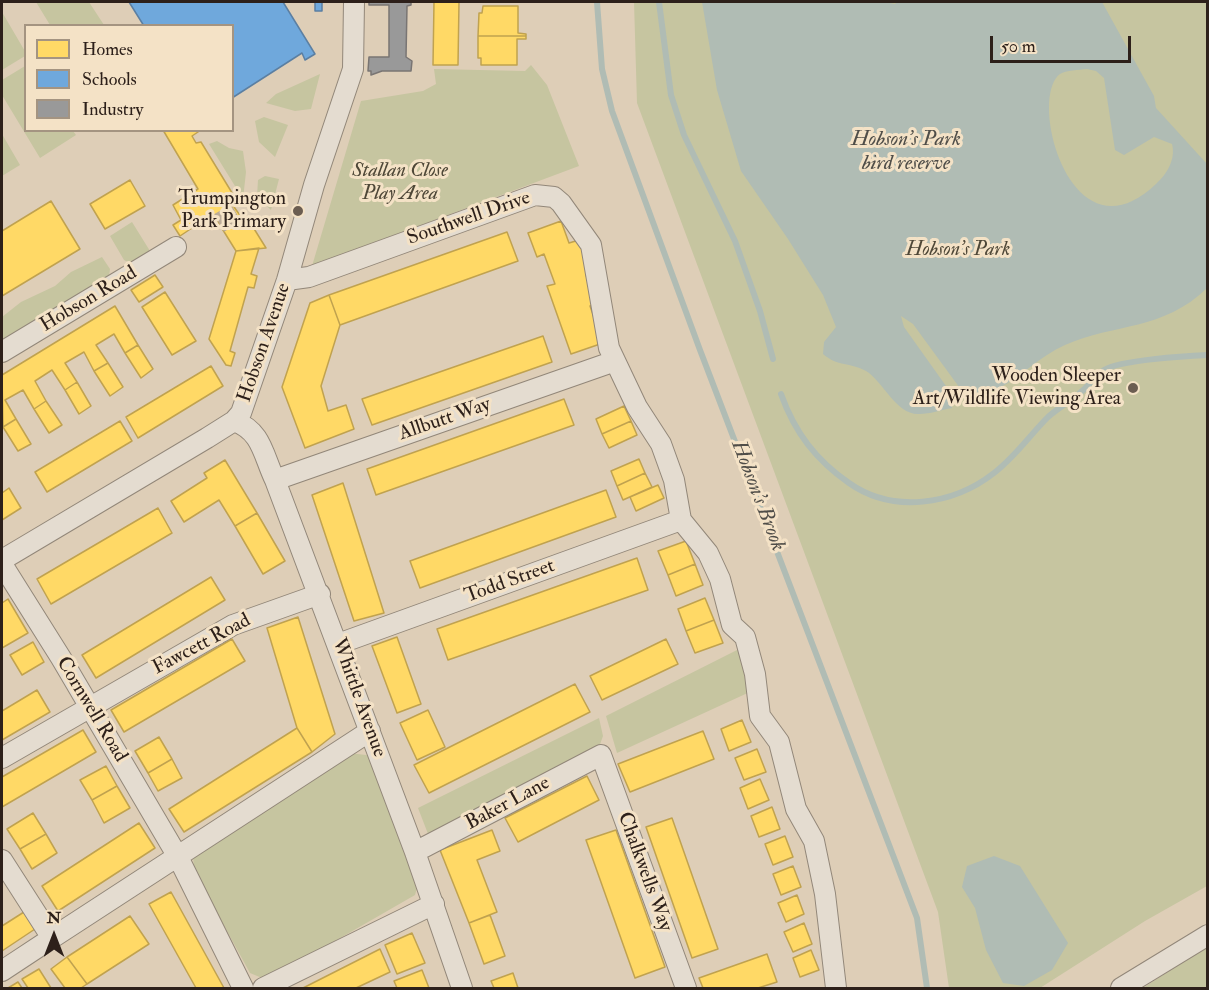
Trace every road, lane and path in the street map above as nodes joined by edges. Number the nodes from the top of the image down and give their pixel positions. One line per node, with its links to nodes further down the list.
1 (354, 2): 3 (street, Hobson Avenue)
2 (176, 247): 4 (street, Hobson Road)
3 (287, 280): 5 (street, Southwell Drive); 6 (street, Hobson Avenue)
4 (2, 352)
5 (615, 361): 7 (street, Allbutt Way); 8 (street, Southwell Drive)
6 (234, 421): 7 (street, Whittle Avenue); 9 (street, Hobson Avenue)
7 (275, 480): 11 (street, Whittle Avenue)
8 (681, 520): 12 (street, Todd Street); 28 (street, Southwell Drive)
9 (2, 560)
10 (2, 564): 13 (street, Cornwell Road)
11 (320, 594): 12 (street, Whittle Avenue); 13 (street, Fawcett Road)
12 (338, 644): 14 (street, Whittle Avenue)
13 (90, 708): 16 (street, Fawcett Road); 18 (street, Cornwell Road)
14 (370, 731): 17 (street, Whittle Avenue); 18 (street)
15 (601, 755): 17 (street, Baker Lane); 27 (street, Chalkwells Way)
16 (2, 758)
17 (415, 852): 20 (street, Whittle Avenue)
18 (178, 857): 22 (street); 24 (street, Cornwell Road)
19 (4, 868): 22 (street)
20 (434, 904): 25 (street); 26 (street, Whittle Avenue)
21 (1208, 935): 29 (street)
22 (52, 939): 23 (street)
23 (2, 971)
24 (243, 988)
25 (263, 988)
26 (462, 988)
27 (686, 988)
28 (836, 988)
29 (1121, 988)

